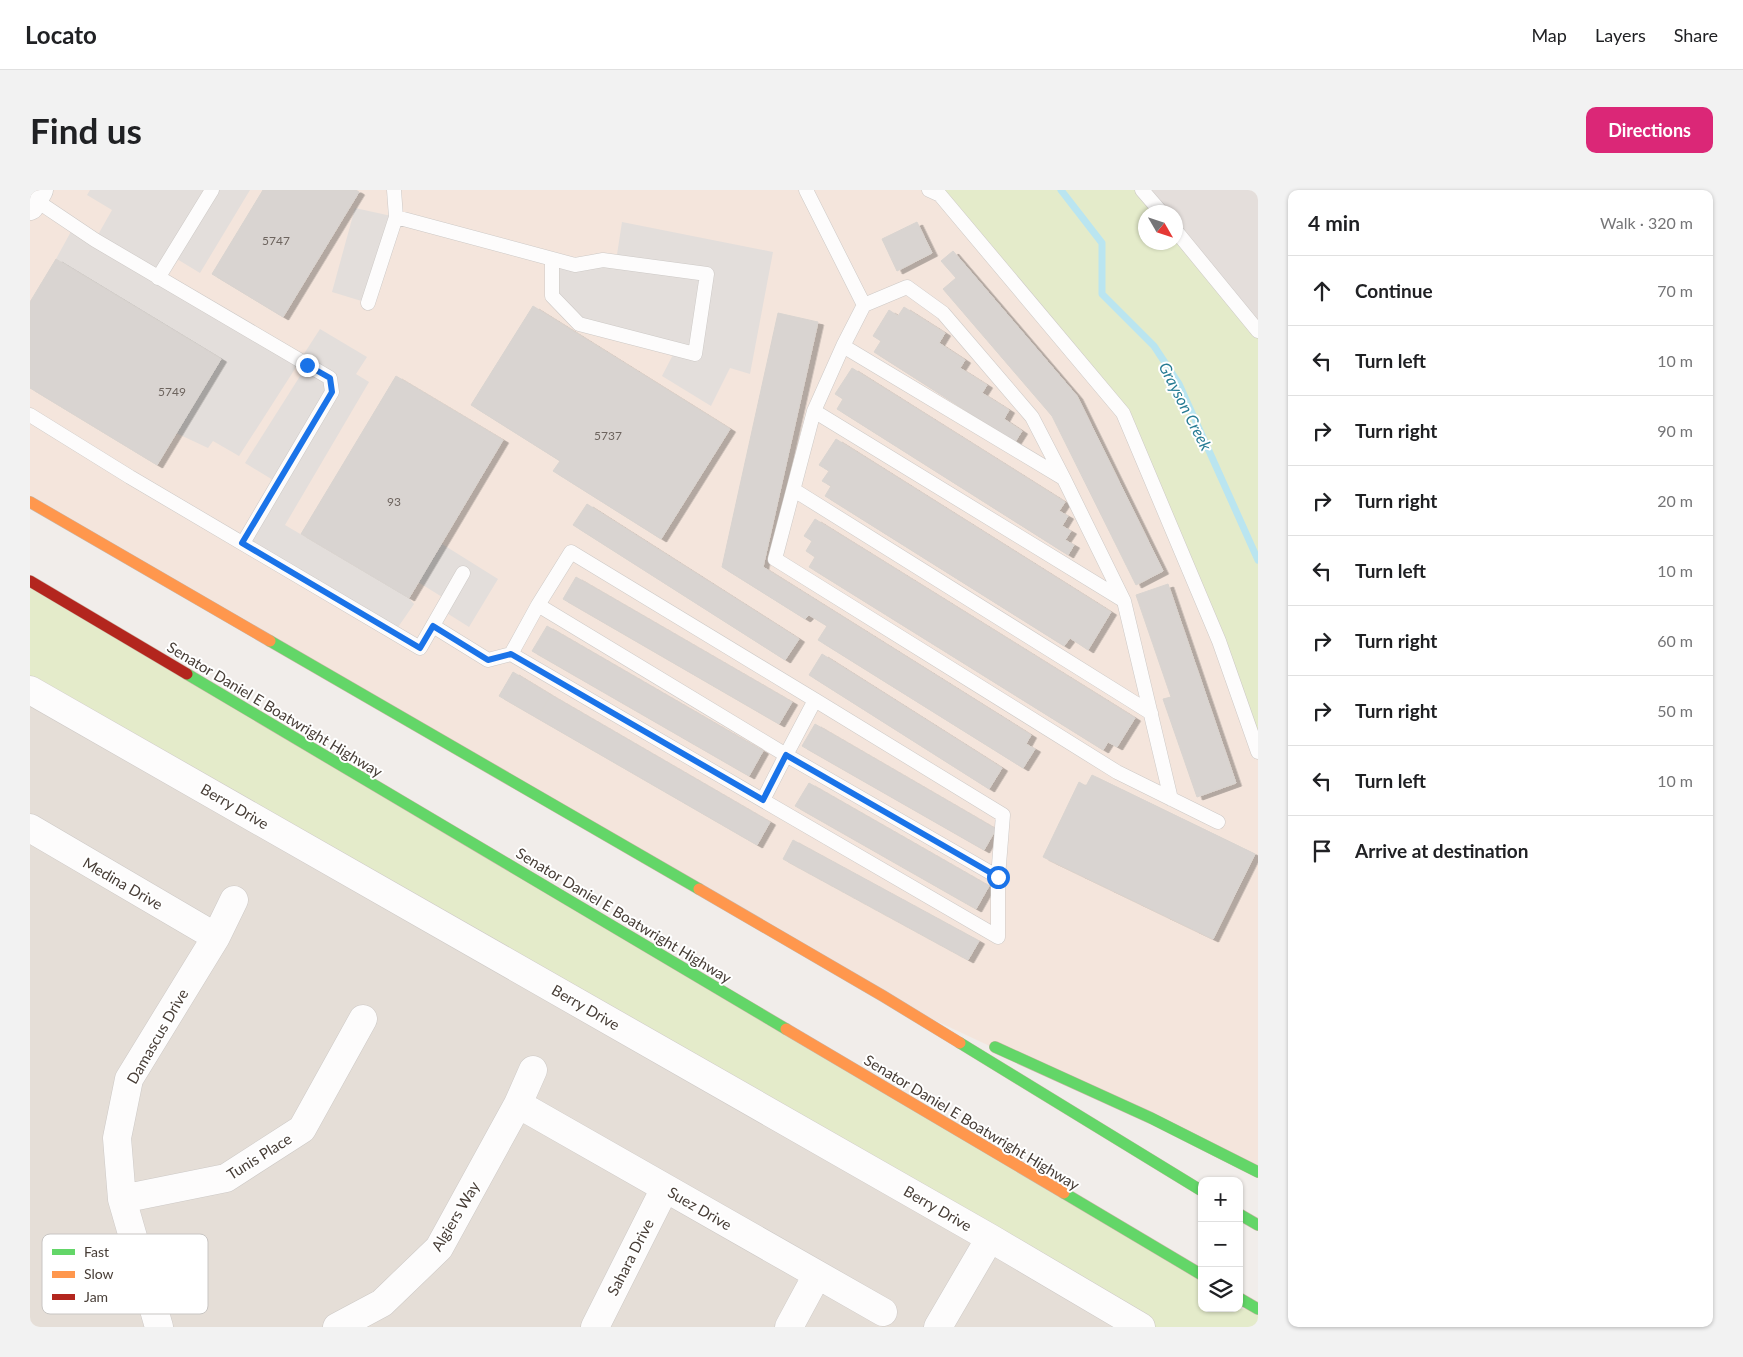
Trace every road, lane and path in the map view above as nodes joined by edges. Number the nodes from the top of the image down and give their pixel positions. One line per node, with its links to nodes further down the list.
1 (212, 190): 11 (lane)
2 (394, 190): 8 (lane)
3 (806, 190): 13 (lane)
4 (929, 190): 31 (lane)
5 (1142, 190): 7 (lane)
6 (33, 198): 11 (lane)
7 (1155, 205)
8 (396, 217): 10 (lane); 12 (lane)
9 (1183, 239): 14 (lane)
10 (552, 259): 10 (lane)
11 (158, 278): 21 (lane)
12 (368, 303)
13 (864, 305): 15 (lane); 18 (lane)
14 (1258, 331)
15 (843, 346): 16 (lane); 18 (lane)
16 (814, 411): 19 (lane); 24 (lane)
17 (30, 415): 21 (lane)
18 (1064, 479): 24 (lane)
19 (794, 490): 30 (lane); 33 (lane)
20 (30, 502): 40 (highway)
21 (242, 543): 26 (lane)
22 (463, 573): 26 (lane)
23 (30, 581): 52 (highway, Senator Daniel E Boatwright Highway)
24 (1124, 600): 30 (lane)
25 (538, 605): 27 (lane); 29 (lane); 32 (lane)
26 (433, 626): 27 (lane)
27 (511, 654): 34 (lane)
28 (30, 690): 51 (street, Berry Drive)
29 (815, 700): 32 (lane); 37 (lane)
30 (1151, 713): 33 (lane)
31 (1258, 752)
32 (786, 755): 34 (lane); 37 (lane)
33 (1171, 799): 35 (lane)
34 (763, 800): 37 (lane)
35 (1218, 822)
36 (30, 828): 39 (street, Medina Drive)
37 (998, 877)
38 (234, 900): 39 (street, Damascus Drive)
39 (216, 937): 47 (street, Damascus Drive)
40 (883, 996): 44 (highway); 46 (highway)
41 (363, 1019): 47 (street, Tunis Place)
42 (533, 1070): 43 (street, Algiers Way)
43 (518, 1104): 45 (street, Suez Drive); 59 (street, Algiers Way)
44 (1258, 1172)
45 (665, 1188): 53 (street, Suez Drive); 60 (street, Sahara Drive)
46 (1198, 1189)
47 (122, 1199): 50 (street, Damascus Drive)
48 (1243, 1216): 49 (highway)
49 (1258, 1225)
50 (132, 1234)
51 (990, 1238): 62 (street); 63 (street, Berry Drive)
52 (1198, 1274)
53 (817, 1275): 56 (street, Suez Drive); 61 (street)
54 (1243, 1300): 55 (highway)
55 (1258, 1309)
56 (883, 1312)
57 (156, 1314): 58 (street, Damascus Drive)
58 (160, 1327)
59 (337, 1327)
60 (595, 1327)
61 (789, 1327)
62 (938, 1327)
63 (1141, 1327)

